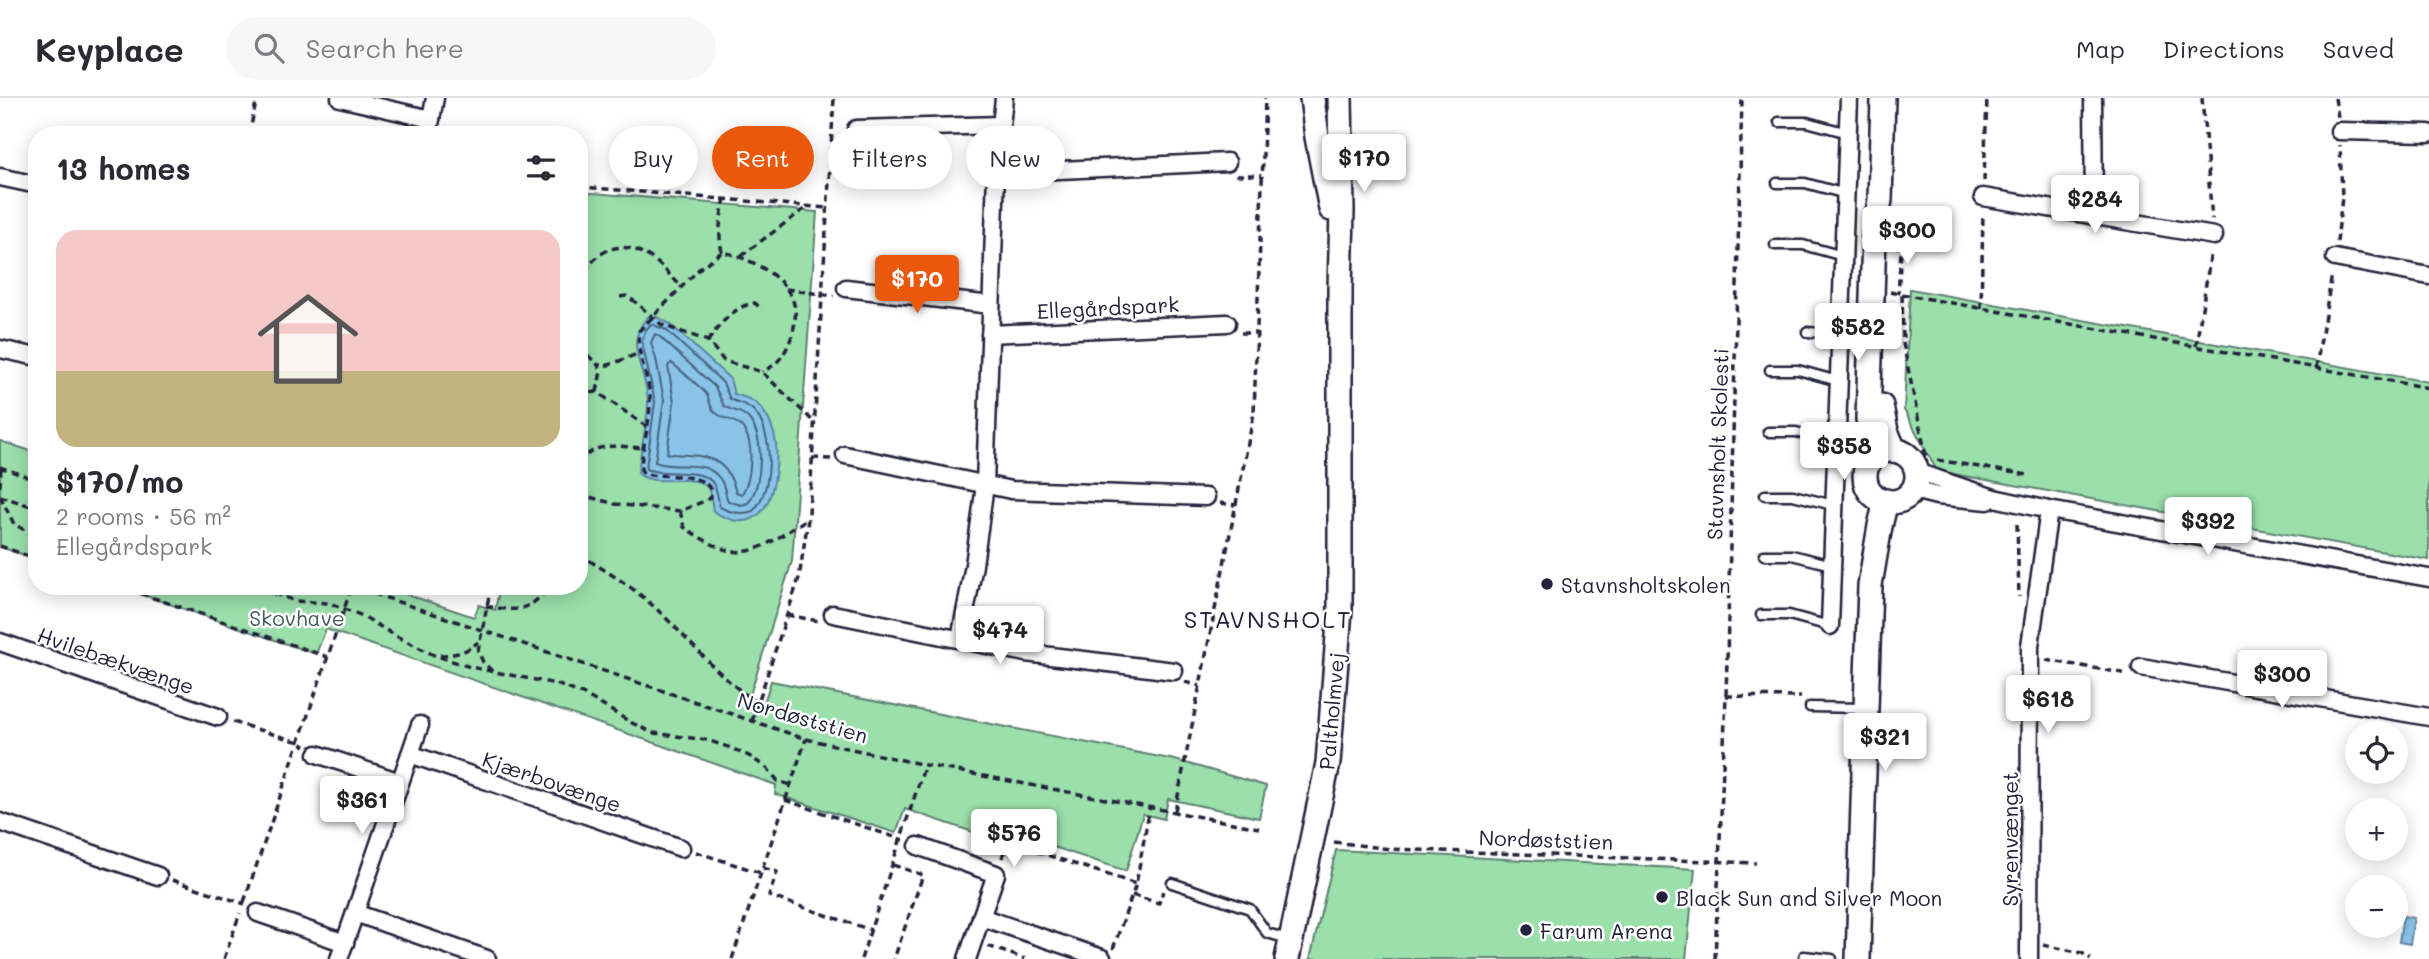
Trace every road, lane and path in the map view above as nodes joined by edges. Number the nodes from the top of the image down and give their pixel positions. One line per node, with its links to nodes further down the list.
1 (257, 98): 16 (path)
2 (340, 98): 17 (street)
3 (435, 98): 18 (street)
4 (834, 98): 35 (path)
5 (1004, 98): 15 (street)
6 (1265, 98): 145 (path)
7 (1312, 98): 48 (street, Paltholmvej)
8 (1340, 98): 48 (street, Paltholmvej)
9 (1742, 98): 152 (path, Stavnsholt Skolesti)
10 (1849, 98): 21 (street)
11 (1883, 98): 33 (street)
12 (2093, 98): 36 (street)
13 (2335, 98): 20 (path)
14 (1779, 122): 21 (lane)
15 (1001, 125): 19 (street)
16 (251, 126)
17 (426, 126)
18 (429, 126)
19 (952, 126)
20 (2339, 131): 22 (street); 42 (path)
21 (1847, 133): 30 (street)
22 (2429, 133)
23 (1227, 162): 24 (street)
24 (1065, 170)
25 (0, 177): 26 (street)
26 (28, 183)
27 (1777, 183): 30 (lane)
28 (588, 187): 32 (path)
29 (995, 189): 52 (street)
30 (1846, 194): 41 (street)
31 (1983, 198): 36 (street)
32 (725, 199): 34 (path); 39 (path)
33 (1880, 200): 49 (street); 59 (street)
34 (809, 206): 35 (path); 40 (path)
35 (827, 208): 50 (path)
36 (2094, 216): 37 (street)
37 (2214, 236)
38 (1774, 245): 41 (lane)
39 (722, 252): 40 (path); 45 (path)
40 (741, 256): 47 (path)
41 (1843, 256): 58 (street)
42 (2335, 258): 44 (street); 66 (path)
43 (588, 268): 45 (path)
44 (2429, 276)
45 (681, 286): 54 (path)
46 (846, 288): 52 (street)
47 (786, 289): 50 (path); 68 (path)
48 (1340, 290): 168 (street, Paltholmvej)
49 (1894, 293): 59 (street); 66 (path); 83 (path)
50 (822, 295): 73 (path)
51 (620, 297): 54 (path)
52 (991, 305): 57 (street)
53 (762, 310): 60 (path)
54 (652, 318): 60 (path); 62 (path)
55 (1227, 323): 57 (street, Ellegårdspark)
56 (1807, 332): 58 (lane)
57 (990, 334): 86 (street)
58 (1840, 334): 59 (street); 69 (street)
59 (1876, 335): 78 (street)
60 (708, 341): 68 (path)
61 (0, 349): 63 (street)
62 (640, 353): 65 (path); 74 (path)
63 (28, 355)
64 (588, 356): 65 (path)
65 (598, 365): 71 (path)
66 (2316, 368): 70 (path)
67 (1770, 370): 69 (lane)
68 (762, 372): 73 (path)
69 (1838, 381): 76 (street)
70 (2429, 387)
71 (597, 392): 72 (path); 74 (path)
72 (588, 393)
73 (814, 422): 80 (path)
74 (647, 427): 77 (path)
75 (1768, 432): 76 (lane)
76 (1837, 443): 94 (street)
77 (642, 448): 79 (path); 96 (path)
78 (1886, 452): 85 (street); 90 (street)
79 (588, 454)
80 (812, 458): 81 (path); 97 (path)
81 (839, 458): 86 (street)
82 (0, 467): 84 (path); 87 (path)
83 (2028, 475)
84 (28, 477)
85 (1915, 481): 90 (street); 95 (street)
86 (985, 485): 92 (street); 120 (street)
87 (0, 487)
88 (1765, 495): 94 (lane)
89 (0, 496): 93 (path); 99 (path)
90 (1879, 496): 131 (street)
91 (588, 497): 96 (path)
92 (1206, 497)
93 (28, 505)
94 (1833, 505): 104 (street)
95 (2049, 510): 106 (street); 125 (street, Syrenvænget)
96 (680, 511): 97 (path)
97 (808, 519): 116 (path)
98 (2017, 524): 105 (path)
99 (28, 532)
100 (0, 547): 102 (path)
101 (1764, 555): 104 (lane)
102 (28, 556)
103 (588, 560): 129 (path)
104 (1832, 565): 118 (street)
105 (2018, 570)
106 (2429, 578)
107 (145, 595): 124 (path)
108 (278, 595): 114 (path)
109 (349, 595): 114 (path)
110 (378, 595): 119 (path, Nordøststien)
111 (489, 595): 113 (path)
112 (542, 595): 113 (path)
113 (486, 606): 119 (path)
114 (344, 610): 123 (path); 124 (path)
115 (833, 614): 116 (path); 120 (street)
116 (787, 615): 129 (path)
117 (1761, 615): 118 (lane)
118 (1830, 626)
119 (481, 630): 121 (path); 134 (path, Nordøststien)
120 (960, 639): 127 (street)
121 (479, 641): 123 (path); 128 (path)
122 (0, 642): 132 (street, Hvilebækvænge)
123 (435, 654): 128 (path)
124 (328, 657): 137 (path)
125 (2031, 657): 126 (path); 169 (street, Syrenvænget)
126 (2141, 667): 133 (street)
127 (1174, 671)
128 (494, 673): 142 (path)
129 (758, 703): 134 (path)
130 (1810, 707): 131 (lane)
131 (1866, 708): 182 (street)
132 (218, 717): 137 (path)
133 (2429, 717)
134 (752, 721): 136 (path, Nordøststien)
135 (420, 725): 139 (street)
136 (806, 739): 140 (path, Nordøststien); 142 (path)
137 (299, 742): 161 (path)
138 (317, 754): 141 (street)
139 (410, 754): 141 (street); 151 (street, Kjærbovænge)
140 (925, 765): 144 (path, Nordøststien); 148 (path)
141 (400, 782): 163 (street)
142 (791, 785): 143 (path)
143 (786, 800): 148 (path); 155 (path)
144 (1150, 806): 145 (path, Nordøststien); 159 (path)
145 (1175, 811): 147 (path, Nordøststien)
146 (0, 822): 157 (street)
147 (1259, 828)
148 (902, 839): 154 (path)
149 (1334, 842): 152 (path, Nordøststien)
150 (918, 846): 156 (street)
151 (681, 848): 155 (path)
152 (1719, 861): 153 (path, Nordøststien); 180 (path, Stavnsholt Skolesti)
153 (1756, 863)
154 (893, 865): 165 (path); 177 (path)
155 (762, 871): 165 (path); 175 (path)
156 (996, 874): 159 (path); 164 (street)
157 (158, 876): 161 (path)
158 (1172, 883): 160 (path); 168 (lane)
159 (1136, 884): 160 (path)
160 (1132, 895): 170 (path)
161 (244, 903): 172 (path)
162 (258, 913): 167 (street)
163 (355, 914): 167 (street); 174 (street)
164 (981, 916): 166 (street); 170 (street)
165 (871, 930): 176 (path)
166 (973, 941): 178 (street); 179 (path)
167 (345, 943): 173 (street)
168 (1289, 949)
169 (2029, 951): 183 (path)
170 (1107, 956)
171 (1804, 956): 181 (lane)
172 (224, 959)
173 (339, 959)
174 (487, 959)
175 (732, 959)
176 (861, 959)
177 (894, 959)
178 (967, 959)
179 (1026, 959)
180 (1715, 959)
181 (1832, 959)
182 (1858, 959)
183 (2091, 959)

